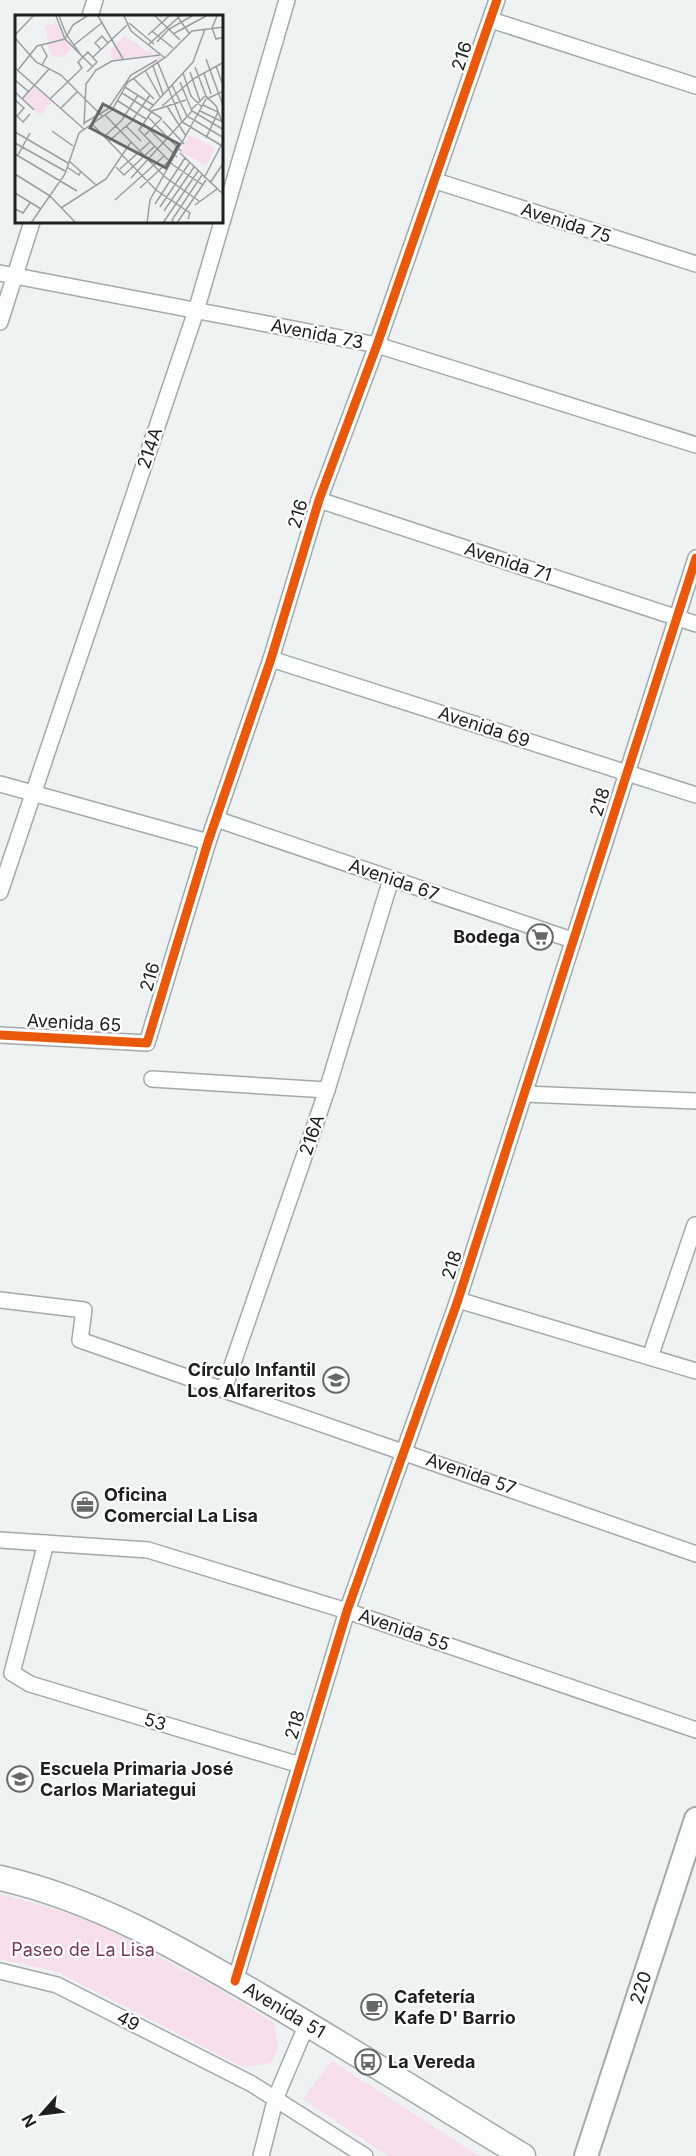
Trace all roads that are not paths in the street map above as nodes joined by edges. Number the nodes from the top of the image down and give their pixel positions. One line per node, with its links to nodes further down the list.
1 (95, 0): 4 (street)
2 (287, 0): 8 (street, 214A)
3 (497, 0): 5 (street, 216)
4 (90, 15)
5 (492, 20): 6 (street); 7 (street, 216)
6 (696, 86)
7 (436, 181): 11 (street, Avenida 75); 16 (street, 216)
8 (224, 215)
9 (31, 224): 13 (street)
10 (221, 224): 14 (street, 214A)
11 (696, 264)
12 (0, 273): 13 (street, Avenida 73)
13 (16, 276): 14 (street, Avenida 73); 15 (street)
14 (196, 311): 16 (street, Avenida 73); 25 (street, 214A)
15 (0, 322)
16 (377, 345): 17 (street, Avenida 73); 18 (street, 216)
17 (696, 445)
18 (319, 500): 20 (street, Avenida 71); 22 (street, 216)
19 (696, 558): 20 (street, 218)
20 (676, 618): 21 (street, Avenida 71); 23 (street, 218)
21 (696, 624)
22 (271, 659): 23 (street, Avenida 69); 27 (street, 216)
23 (627, 772): 26 (street, Avenida 69); 31 (street, 218)
24 (0, 784): 25 (street)
25 (33, 793): 28 (street); 30 (street, 214A)
26 (696, 795)
27 (216, 819): 28 (street, 216); 29 (street, Avenida 67)
28 (208, 842): 33 (street, 216)
29 (391, 879): 31 (street, Avenida 67); 35 (street, 216A)
30 (0, 892)
31 (572, 940): 36 (street, 218)
32 (0, 1035): 33 (street, Avenida 65)
33 (147, 1043)
34 (152, 1079): 35 (street)
35 (327, 1090): 43 (street, 216A)
36 (525, 1094): 37 (street); 40 (street, 218)
37 (696, 1101)
38 (695, 1225): 41 (street)
39 (0, 1300): 43 (street, Avenida 57)
40 (458, 1300): 41 (street); 44 (street, 218)
41 (650, 1357): 42 (street)
42 (696, 1371)
43 (224, 1389): 44 (street, Avenida 57)
44 (404, 1450): 47 (street, Avenida 57); 48 (street, 218)
45 (0, 1540): 46 (street, Avenida 55)
46 (46, 1544): 48 (street, Avenida 55); 50 (street, 53)
47 (696, 1554)
48 (346, 1611): 49 (street, Avenida 55); 50 (street, 218)
49 (696, 1730)
50 (300, 1765): 54 (street, 218)
51 (696, 1819): 60 (street, 220)
52 (0, 1878): 54 (main road, Avenida 51)
53 (0, 1971): 56 (street, 49)
54 (235, 1981): 55 (main road, Avenida 51)
55 (307, 2024): 56 (street); 59 (main road, Avenida 51)
56 (276, 2097): 57 (street); 58 (street, 49)
57 (261, 2156)
58 (365, 2156)
59 (523, 2156)
60 (586, 2156)

